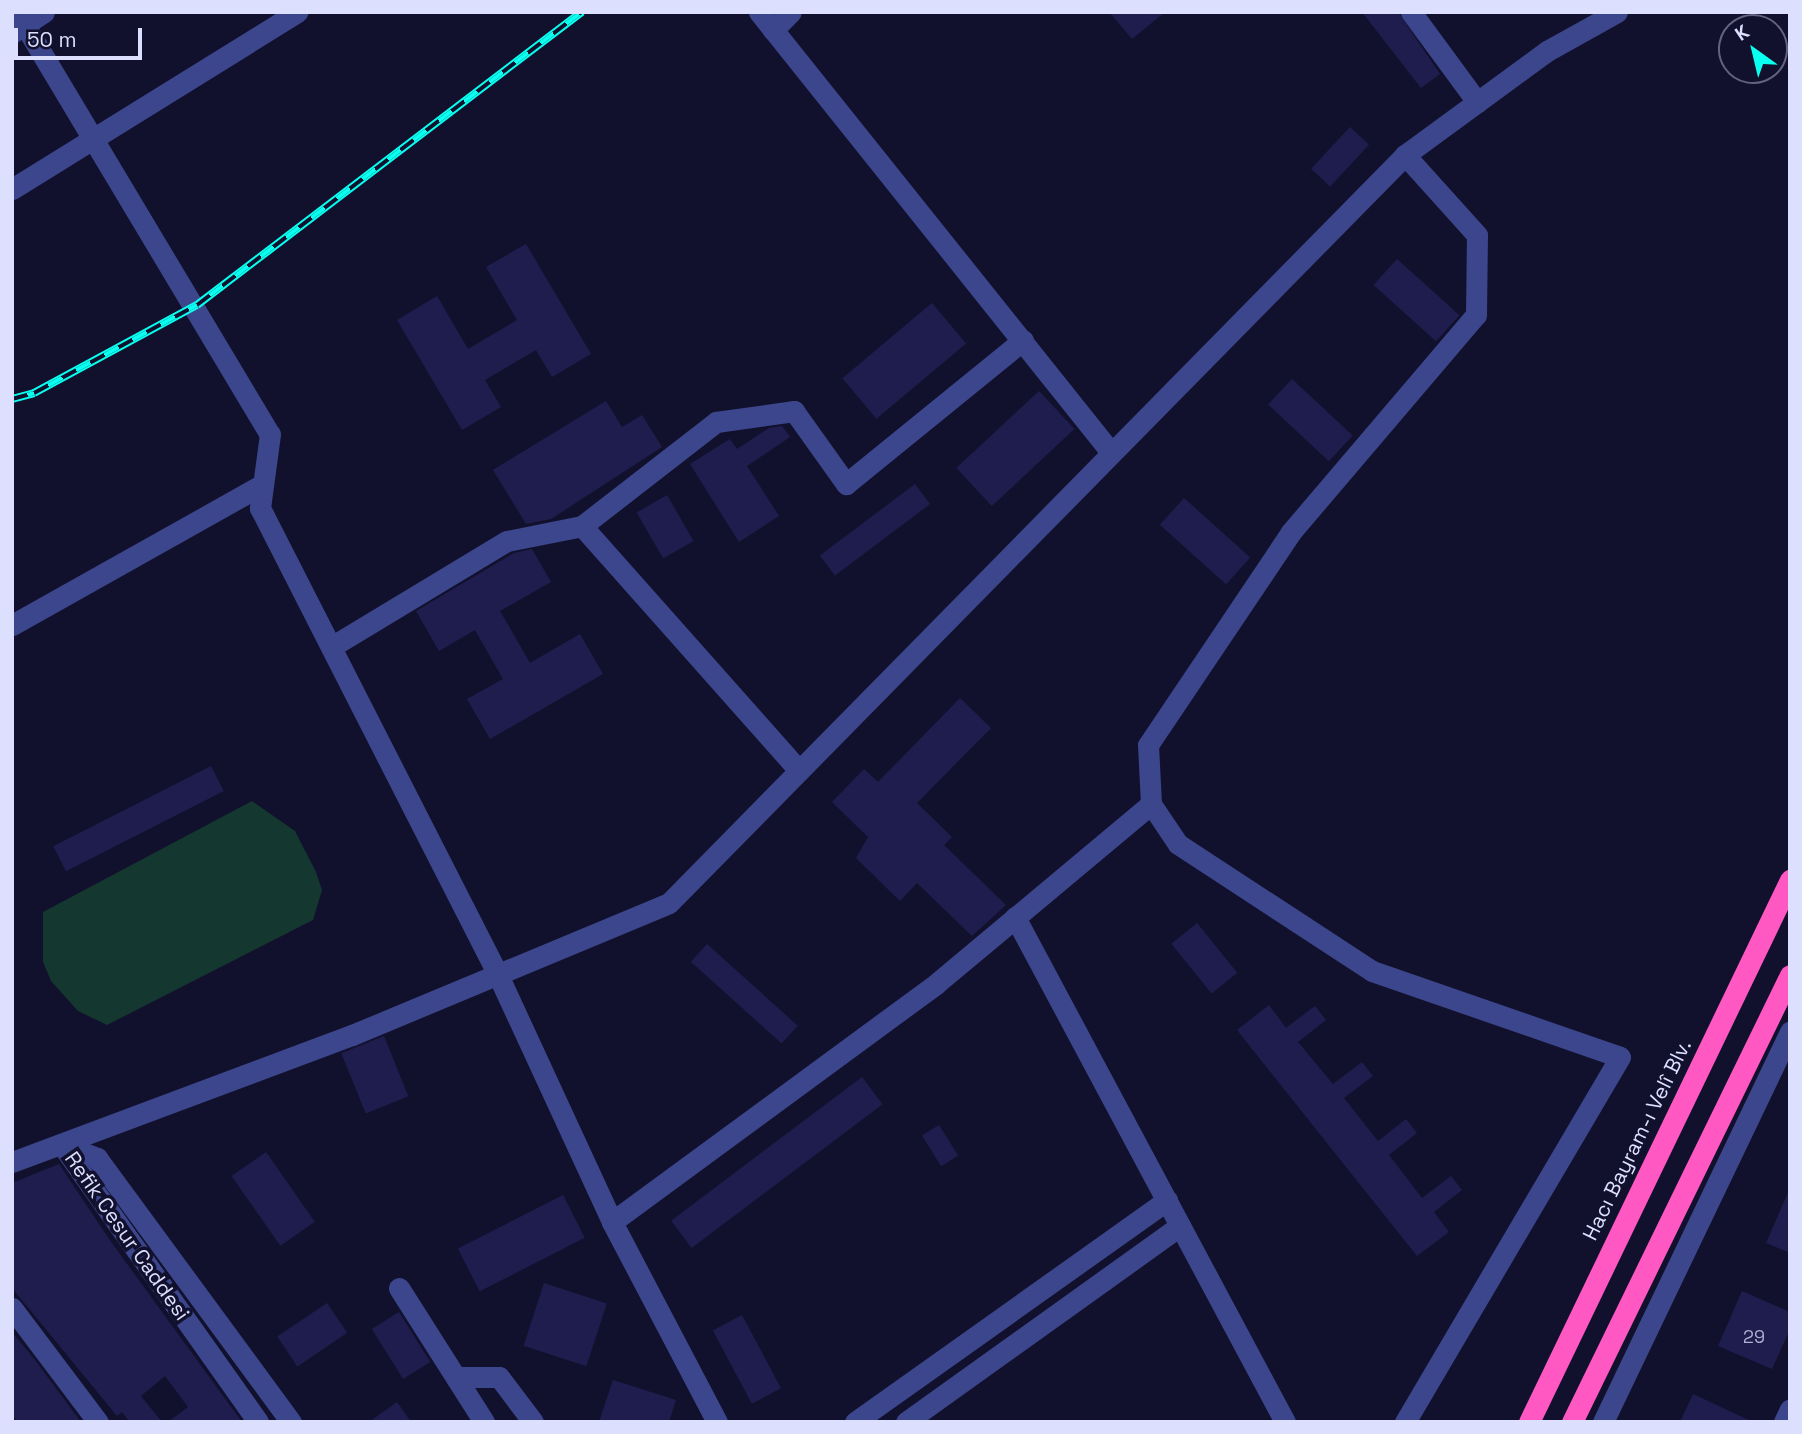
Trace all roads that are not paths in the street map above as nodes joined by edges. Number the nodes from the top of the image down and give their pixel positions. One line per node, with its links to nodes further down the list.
1 (44, 12): 7 (street)
2 (298, 12): 10 (street)
3 (759, 12): 8 (street)
4 (791, 12): 8 (street)
5 (1410, 12): 9 (street)
6 (1617, 12): 9 (street)
7 (18, 23): 10 (street)
8 (773, 30): 13 (street)
9 (1477, 102): 11 (street)
10 (97, 137): 12 (street); 15 (street)
11 (1405, 155): 14 (street); 20 (street)
12 (12, 188)
13 (1023, 340): 14 (street); 16 (street)
14 (1110, 451): 19 (street)
15 (263, 484): 17 (street); 18 (street)
16 (582, 526): 18 (street); 19 (street)
17 (12, 625)
18 (331, 647): 23 (street)
19 (799, 770): 23 (street)
20 (1151, 804): 22 (street); 44 (street)
21 (1790, 880): 45 (highway, Hacı Bayram-ı Velî Blv.)
22 (1015, 917): 28 (street); 29 (street)
23 (498, 975): 26 (street); 29 (street)
24 (1790, 975): 46 (highway)
25 (1790, 1031): 47 (street)
26 (61, 1144): 27 (street); 36 (street, Refik Cesur Caddesi); 37 (street, Refik Cesur Caddesi)
27 (12, 1162)
28 (1167, 1200): 30 (street); 41 (street)
29 (612, 1222): 40 (street)
30 (1180, 1226): 42 (street); 43 (street)
31 (400, 1288): 33 (street)
32 (12, 1308): 35 (street)
33 (456, 1377): 38 (street); 39 (street)
34 (1790, 1409): 48 (street)
35 (98, 1422)
36 (258, 1422)
37 (291, 1422)
38 (484, 1422)
39 (533, 1422)
40 (717, 1422)
41 (855, 1422)
42 (906, 1422)
43 (1285, 1422)
44 (1405, 1422)
45 (1529, 1422)
46 (1572, 1422)
47 (1603, 1422)
48 (1784, 1422)

